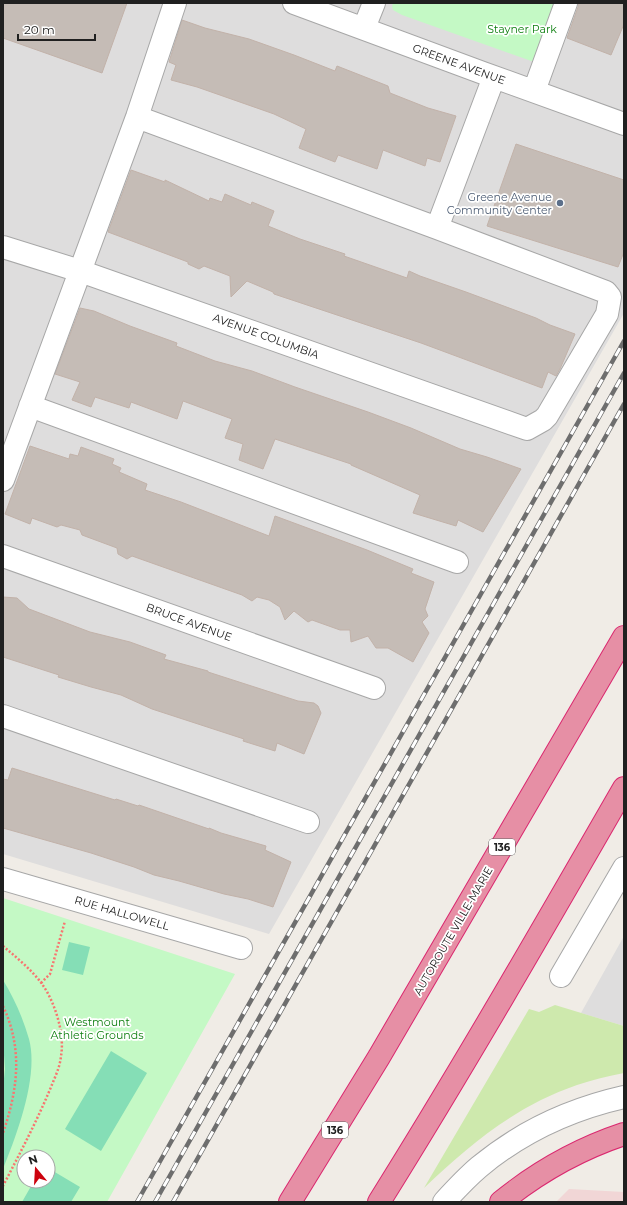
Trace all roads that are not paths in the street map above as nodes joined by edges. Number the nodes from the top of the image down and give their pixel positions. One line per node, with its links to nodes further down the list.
1 (175, 3): 8 (street)
2 (294, 3): 5 (street, GREENE AVENUE)
3 (374, 3): 5 (street)
4 (566, 3): 7 (street)
5 (364, 28): 6 (street, GREENE AVENUE)
6 (494, 77): 7 (street, GREENE AVENUE); 10 (street)
7 (534, 91): 9 (street, GREENE AVENUE)
8 (137, 117): 10 (street); 12 (street)
9 (624, 124)
10 (437, 228): 12 (street, AVENUE COLUMBIA)
11 (3, 247): 12 (street, AVENUE COLUMBIA)
12 (80, 270): 13 (street)
13 (30, 406): 14 (street); 16 (street)
14 (3, 480)
15 (3, 556): 18 (street, BRUCE AVENUE)
16 (457, 562)
17 (624, 637): 28 (highway, AUTOROUTE VILLE-MARIE / 136)
18 (374, 688)
19 (3, 716): 21 (street)
20 (624, 788): 29 (highway)
21 (308, 822)
22 (624, 868): 25 (street)
23 (3, 879): 24 (street, RUE HALLOWELL)
24 (241, 948)
25 (561, 976)
26 (624, 1097): 30 (street)
27 (624, 1134): 31 (highway)
28 (290, 1202)
29 (378, 1202)
30 (444, 1202)
31 (501, 1202)

